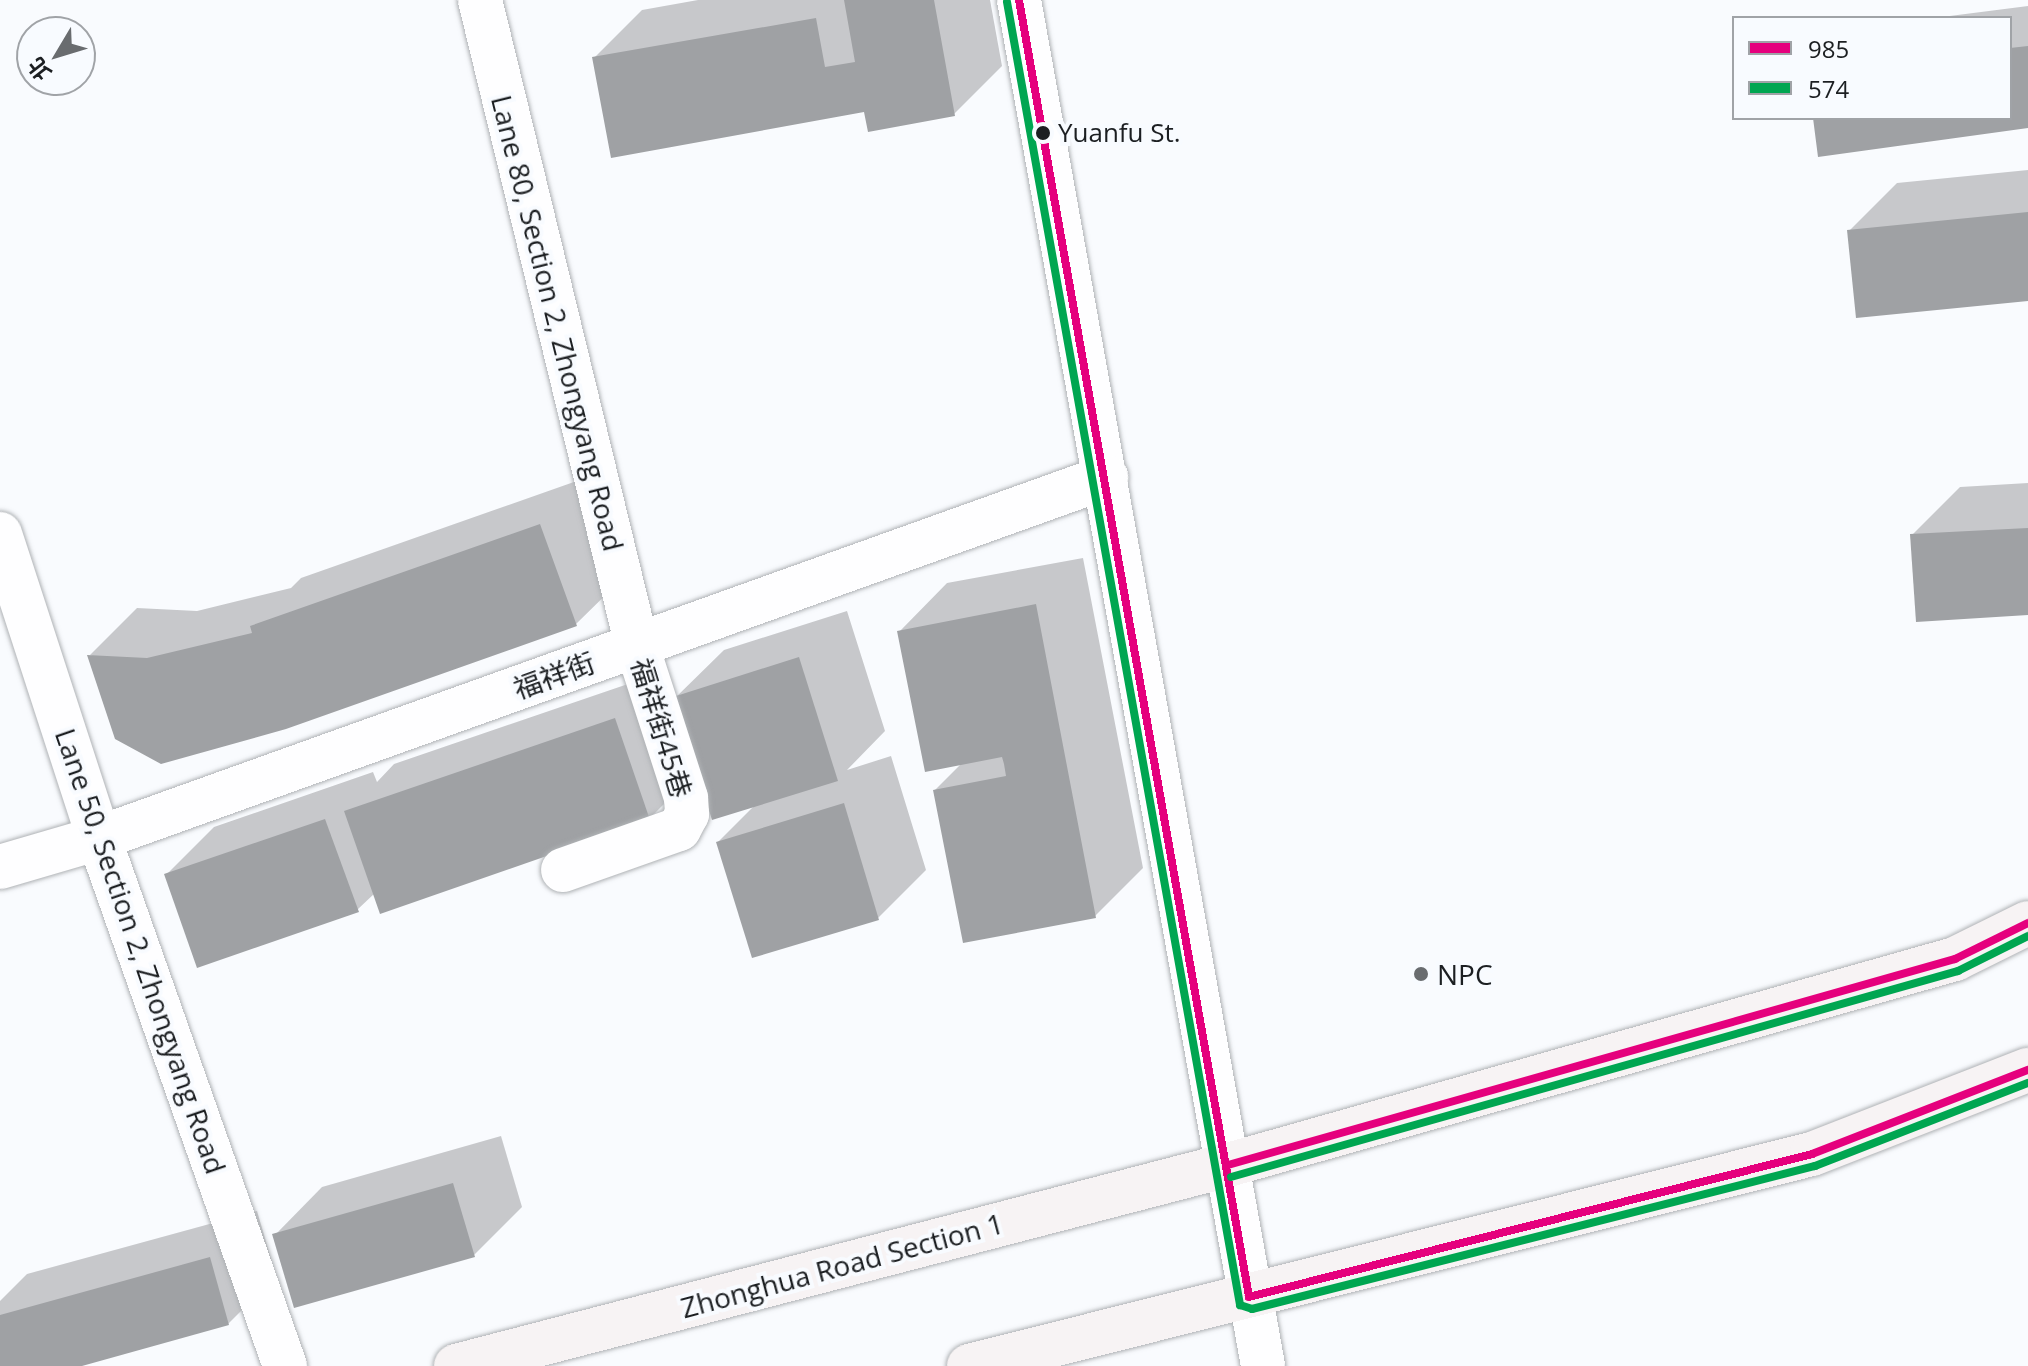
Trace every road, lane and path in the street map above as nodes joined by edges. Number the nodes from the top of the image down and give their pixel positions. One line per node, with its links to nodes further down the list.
1 (480, 0): 5 (street, Lane 80, Section 2, Zhongyang Road)
2 (1019, 0): 3 (street)
3 (1106, 477): 5 (street, 福祥街); 11 (street)
4 (0, 534): 6 (street, Lane 50, Section 2, Zhongyang Road)
5 (637, 646): 6 (street, 福祥街); 8 (street, 福祥街45巷)
6 (99, 838): 7 (street, 福祥街); 13 (street, Lane 50, Section 2, Zhongyang Road)
7 (0, 867)
8 (563, 870)
9 (2028, 923): 11 (main road, Zhonghua Road Section 1)
10 (2028, 1070): 12 (main road)
11 (1228, 1165): 12 (street); 14 (main road, Zhonghua Road Section 1)
12 (1249, 1297): 15 (main road); 16 (street)
13 (285, 1366)
14 (456, 1366)
15 (969, 1366)
16 (1263, 1366)

